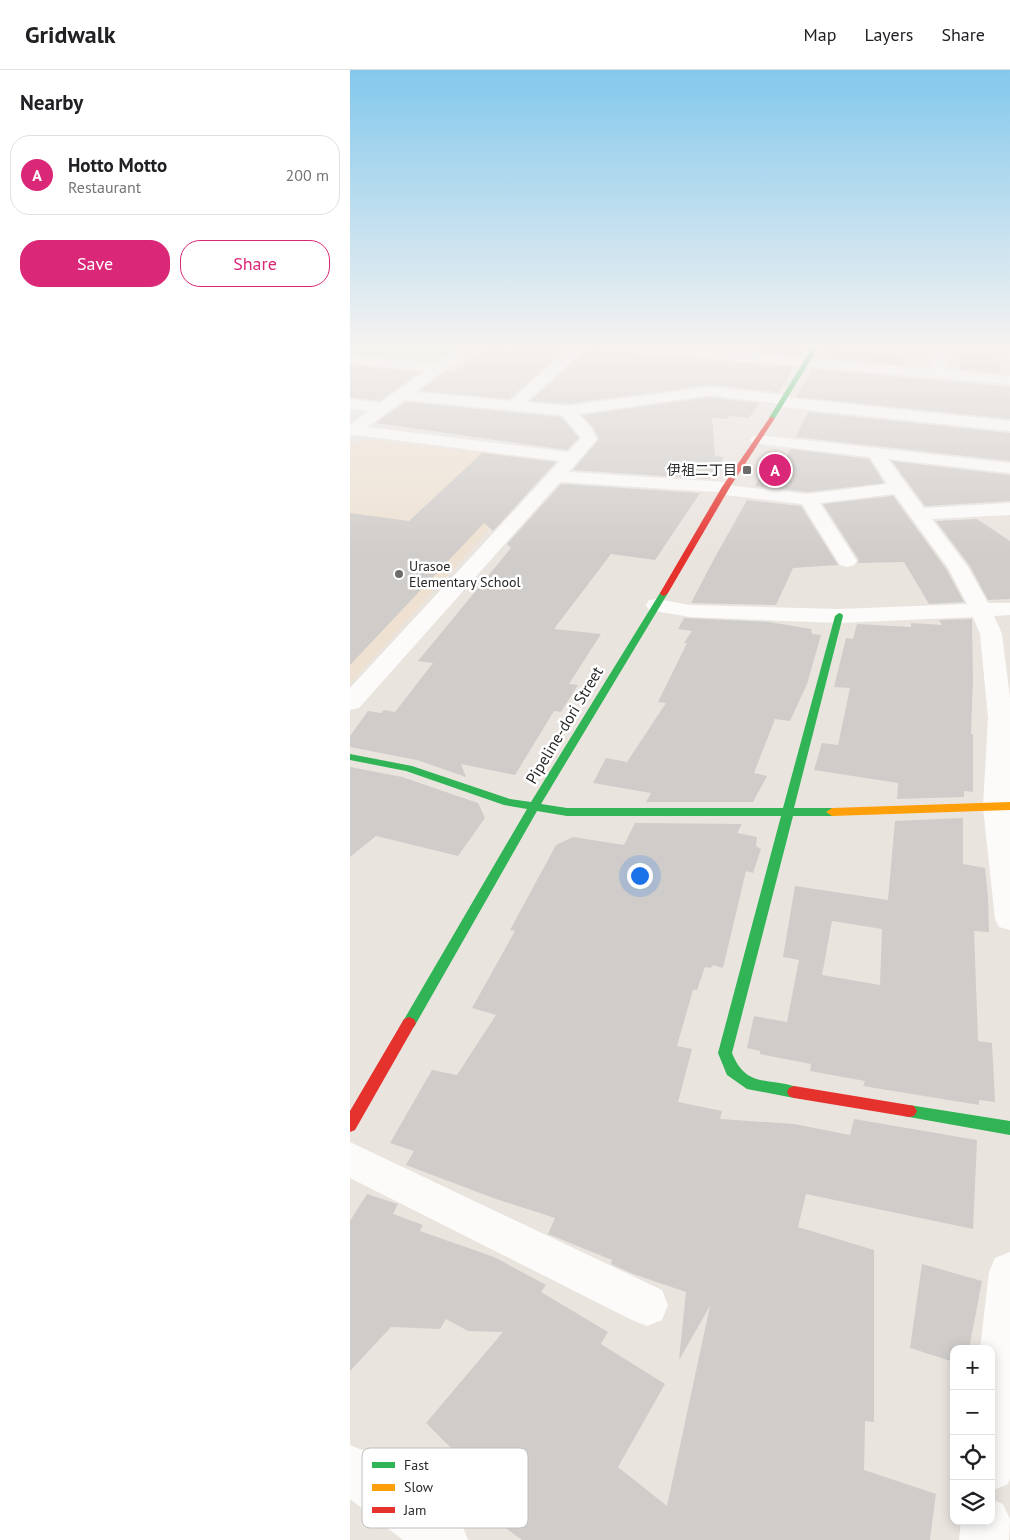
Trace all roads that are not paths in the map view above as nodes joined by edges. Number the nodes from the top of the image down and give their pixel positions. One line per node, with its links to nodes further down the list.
1 (371, 417): 6 (street)
2 (572, 417): 9 (street)
3 (773, 417): 7 (main road, Pipeline-dori Street)
4 (925, 417): 5 (street)
5 (1010, 426)
6 (351, 431): 9 (street)
7 (758, 440): 8 (street); 12 (main road, Pipeline-dori Street)
8 (875, 452): 10 (street); 13 (street)
9 (571, 457): 11 (street)
10 (1010, 468)
11 (557, 476): 12 (street); 22 (street)
12 (725, 488): 14 (street); 18 (main road, Pipeline-dori Street)
13 (899, 488): 14 (street); 16 (street)
14 (808, 499): 17 (street)
15 (1010, 509): 16 (street)
16 (919, 514): 20 (street)
17 (847, 561)
18 (657, 605): 21 (street); 24 (main road, Pipeline-dori Street)
19 (1010, 609): 20 (street)
20 (982, 611): 21 (street); 25 (street)
21 (839, 616): 26 (main road)
22 (350, 703)
23 (350, 757): 24 (main road)
24 (535, 806): 26 (main road); 28 (main road, Pipeline-dori Street)
25 (1004, 807): 26 (main road); 27 (street)
26 (786, 814): 29 (main road)
27 (1010, 918)
28 (350, 1125)
29 (1010, 1128)
30 (350, 1158): 32 (street)
31 (1010, 1272): 33 (street)
32 (647, 1304)
33 (994, 1435)
34 (350, 1469): 35 (street)
35 (362, 1478)
36 (986, 1525): 39 (street)
37 (427, 1528): 38 (street)
38 (443, 1540)
39 (984, 1540)

